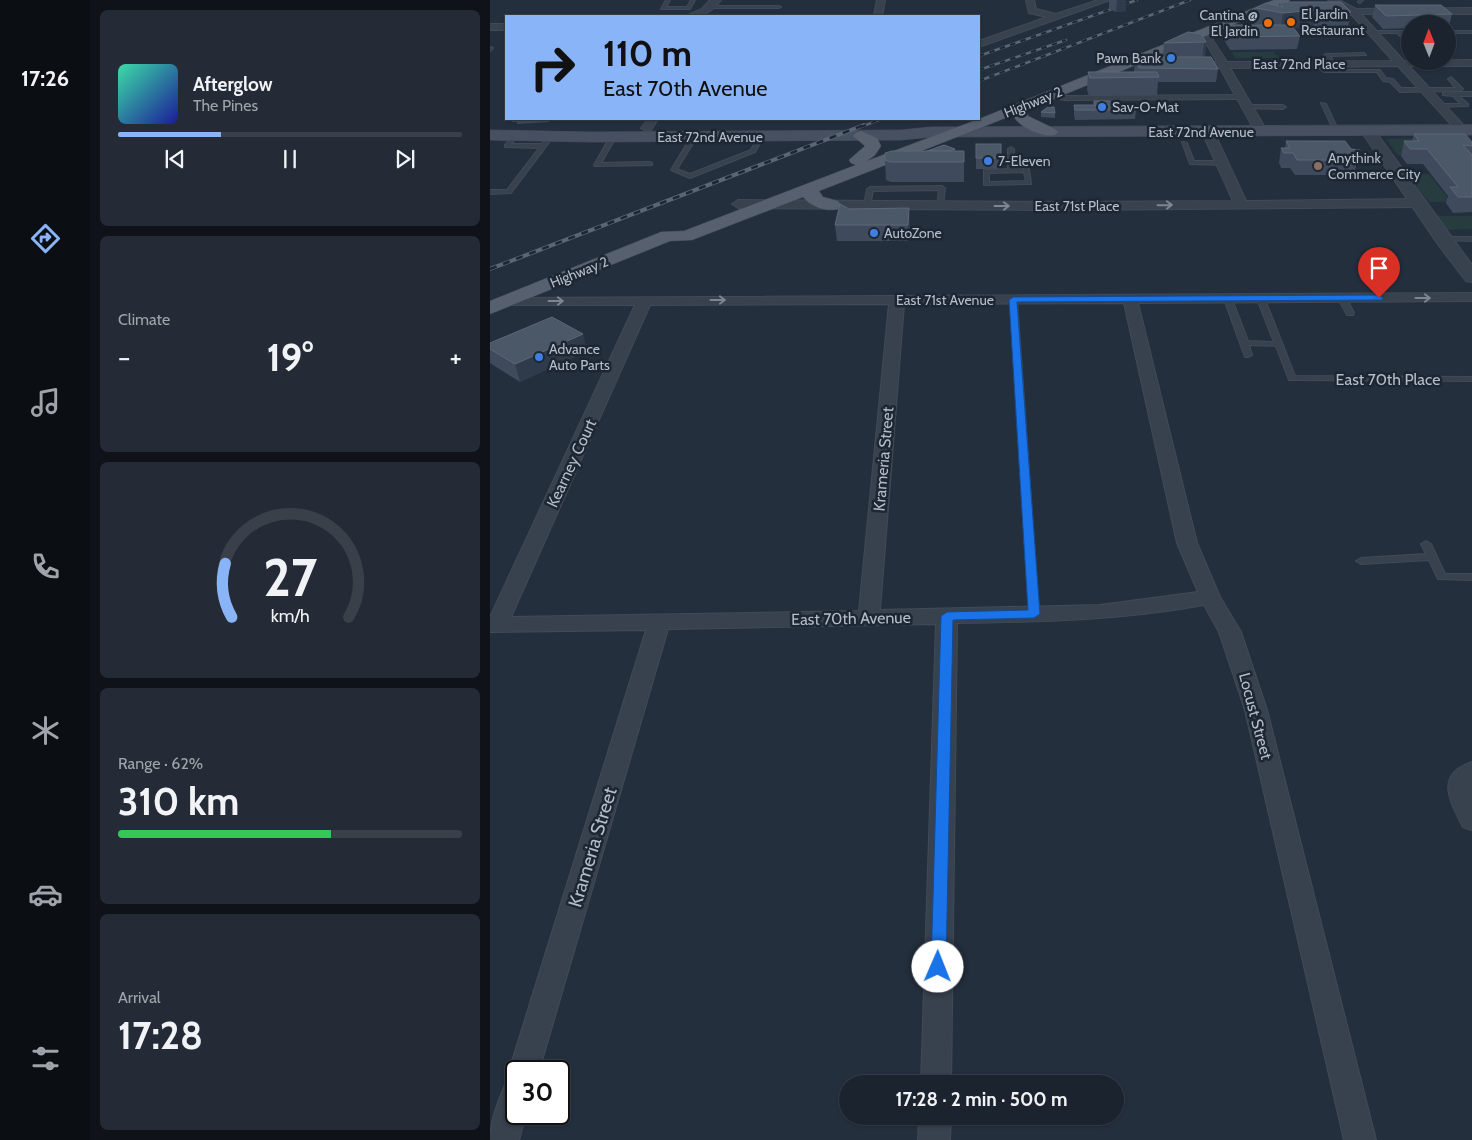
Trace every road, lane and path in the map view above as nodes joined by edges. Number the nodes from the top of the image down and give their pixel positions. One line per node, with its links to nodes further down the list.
1 (668, 0): 2 (lane)
2 (693, 0)
3 (881, 0): 15 (street)
4 (1030, 0): 16 (street)
5 (1106, 0): 16 (street)
6 (1261, 0): 50 (main road, Highway 2)
7 (1284, 0): 23 (main road, Highway 2)
8 (1332, 0): 13 (street)
9 (714, 3): 10 (lane); 14 (street)
10 (779, 7)
11 (1472, 11): 13 (street)
12 (1336, 12): 13 (street)
13 (1354, 12): 19 (street)
14 (695, 15)
15 (878, 15)
16 (1056, 17): 25 (street)
17 (505, 27): 18 (street)
18 (490, 28)
19 (1372, 32): 20 (lane); 27 (street)
20 (1398, 32): 24 (lane)
21 (1456, 32): 22 (lane)
22 (1472, 32)
23 (1197, 34): 32 (main road, Highway 2); 35 (street)
24 (1401, 35)
25 (980, 44)
26 (1364, 54): 31 (lane)
27 (1401, 63): 31 (street, East 72nd Place)
28 (1456, 63): 29 (street, East 72nd Place)
29 (1472, 63)
30 (1318, 64): 31 (street, East 72nd Place); 35 (street, East 72nd Place); 40 (lane)
31 (1333, 64)
32 (1125, 65): 33 (street); 43 (main road, Highway 2)
33 (1156, 65)
34 (1176, 65): 35 (street, East 72nd Place)
35 (1224, 65): 44 (street)
36 (1407, 70): 40 (street)
37 (1451, 79): 38 (lane)
38 (1460, 88): 39 (lane); 40 (lane)
39 (1472, 88)
40 (1427, 92): 41 (lane); 46 (street)
41 (1454, 94): 42 (lane); 46 (lane)
42 (1472, 94)
43 (1049, 96): 44 (lane); 47 (main road, Highway 2)
44 (1242, 97): 48 (street)
45 (1323, 104): 57 (lane)
46 (1439, 106): 55 (street)
47 (1021, 107): 51 (main road, Highway 2); 60 (main road)
48 (1247, 107): 49 (lane); 56 (street)
49 (1283, 107)
50 (980, 114)
51 (980, 119)
52 (978, 120): 54 (main road, Highway 2)
53 (650, 124): 59 (main road, East 72nd Avenue); 62 (main road, East 72nd Avenue)
54 (961, 125): 59 (main road, East 72nd Avenue); 60 (main road, East 72nd Avenue); 74 (main road, Highway 2)
55 (1467, 130): 58 (main road, East 72nd Avenue)
56 (1261, 131): 57 (main road, East 72nd Avenue); 61 (main road, East 72nd Avenue)
57 (1337, 131): 58 (main road, East 72nd Avenue)
58 (1368, 131): 76 (street)
59 (931, 132): 64 (main road, East 72nd Avenue); 70 (main road, Highway 2)
60 (1050, 132): 61 (main road, East 72nd Avenue)
61 (1208, 132): 71 (street)
62 (490, 134): 67 (main road, East 72nd Avenue)
63 (761, 136): 64 (main road, East 72nd Avenue); 66 (main road, East 72nd Avenue); 66 (lane)
64 (861, 136): 70 (main road)
65 (613, 137): 66 (main road, East 72nd Avenue); 67 (main road, East 72nd Avenue); 72 (lane)
66 (694, 137)
67 (547, 141): 75 (lane)
68 (1184, 143): 71 (lane)
69 (1011, 149): 73 (lane)
70 (857, 160): 77 (main road, Highway 2)
71 (1223, 163): 79 (street)
72 (650, 164)
73 (1011, 170): 73 (lane)
74 (810, 189): 78 (main road, Highway 2); 80 (main road)
75 (490, 192)
76 (1417, 202): 79 (street, East 71st Place); 82 (street)
77 (738, 204): 78 (street, East 71st Place); 81 (main road, Highway 2)
78 (768, 204): 80 (street, East 71st Place); 81 (main road, Highway 2)
79 (1241, 204): 80 (street, East 71st Place, one-way to 79)
80 (832, 205)
81 (667, 236): 93 (main road, Highway 2)
82 (1442, 239): 83 (lane); 84 (street)
83 (1472, 239)
84 (1472, 277)
85 (1472, 297): 86 (street, East 71st Avenue, one-way to 85)
86 (1342, 298): 89 (street, East 71st Avenue); 94 (lane)
87 (1130, 299): 88 (street, East 71st Avenue); 92 (street, East 71st Avenue); 103 (street, Locust Street)
88 (1228, 299): 89 (street, East 71st Avenue); 95 (lane)
89 (1261, 299): 96 (lane)
90 (645, 300): 91 (street, East 71st Avenue, one-way to 91); 93 (street, East 71st Avenue, one-way to 90); 108 (street, Kearney Court)
91 (897, 300): 92 (street, East 71st Avenue); 106 (street, Krameria Street)
92 (1013, 300): 104 (lane)
93 (499, 305)
94 (1350, 313)
95 (1245, 343): 96 (lane); 97 (lane)
96 (1278, 344): 98 (lane, East 70th Place)
97 (1248, 355)
98 (1472, 379)
99 (1426, 544): 100 (lane)
100 (1432, 557): 101 (lane); 102 (lane)
101 (1360, 560)
102 (1472, 577)
103 (1210, 597): 104 (street, East 70th Avenue); 117 (street, Locust Street)
104 (1034, 614): 105 (street, East 70th Avenue)
105 (947, 616): 106 (street, East 70th Avenue); 112 (street)
106 (869, 618): 107 (street, East 70th Avenue)
107 (659, 624): 108 (street, East 70th Avenue); 111 (street, Krameria Street)
108 (493, 625)
109 (1471, 772): 110 (street)
110 (1472, 820)
111 (527, 1060)
112 (936, 1075)
113 (507, 1125): 115 (street)
114 (935, 1125): 116 (street)
115 (503, 1140)
116 (934, 1140)
117 (1360, 1140)

